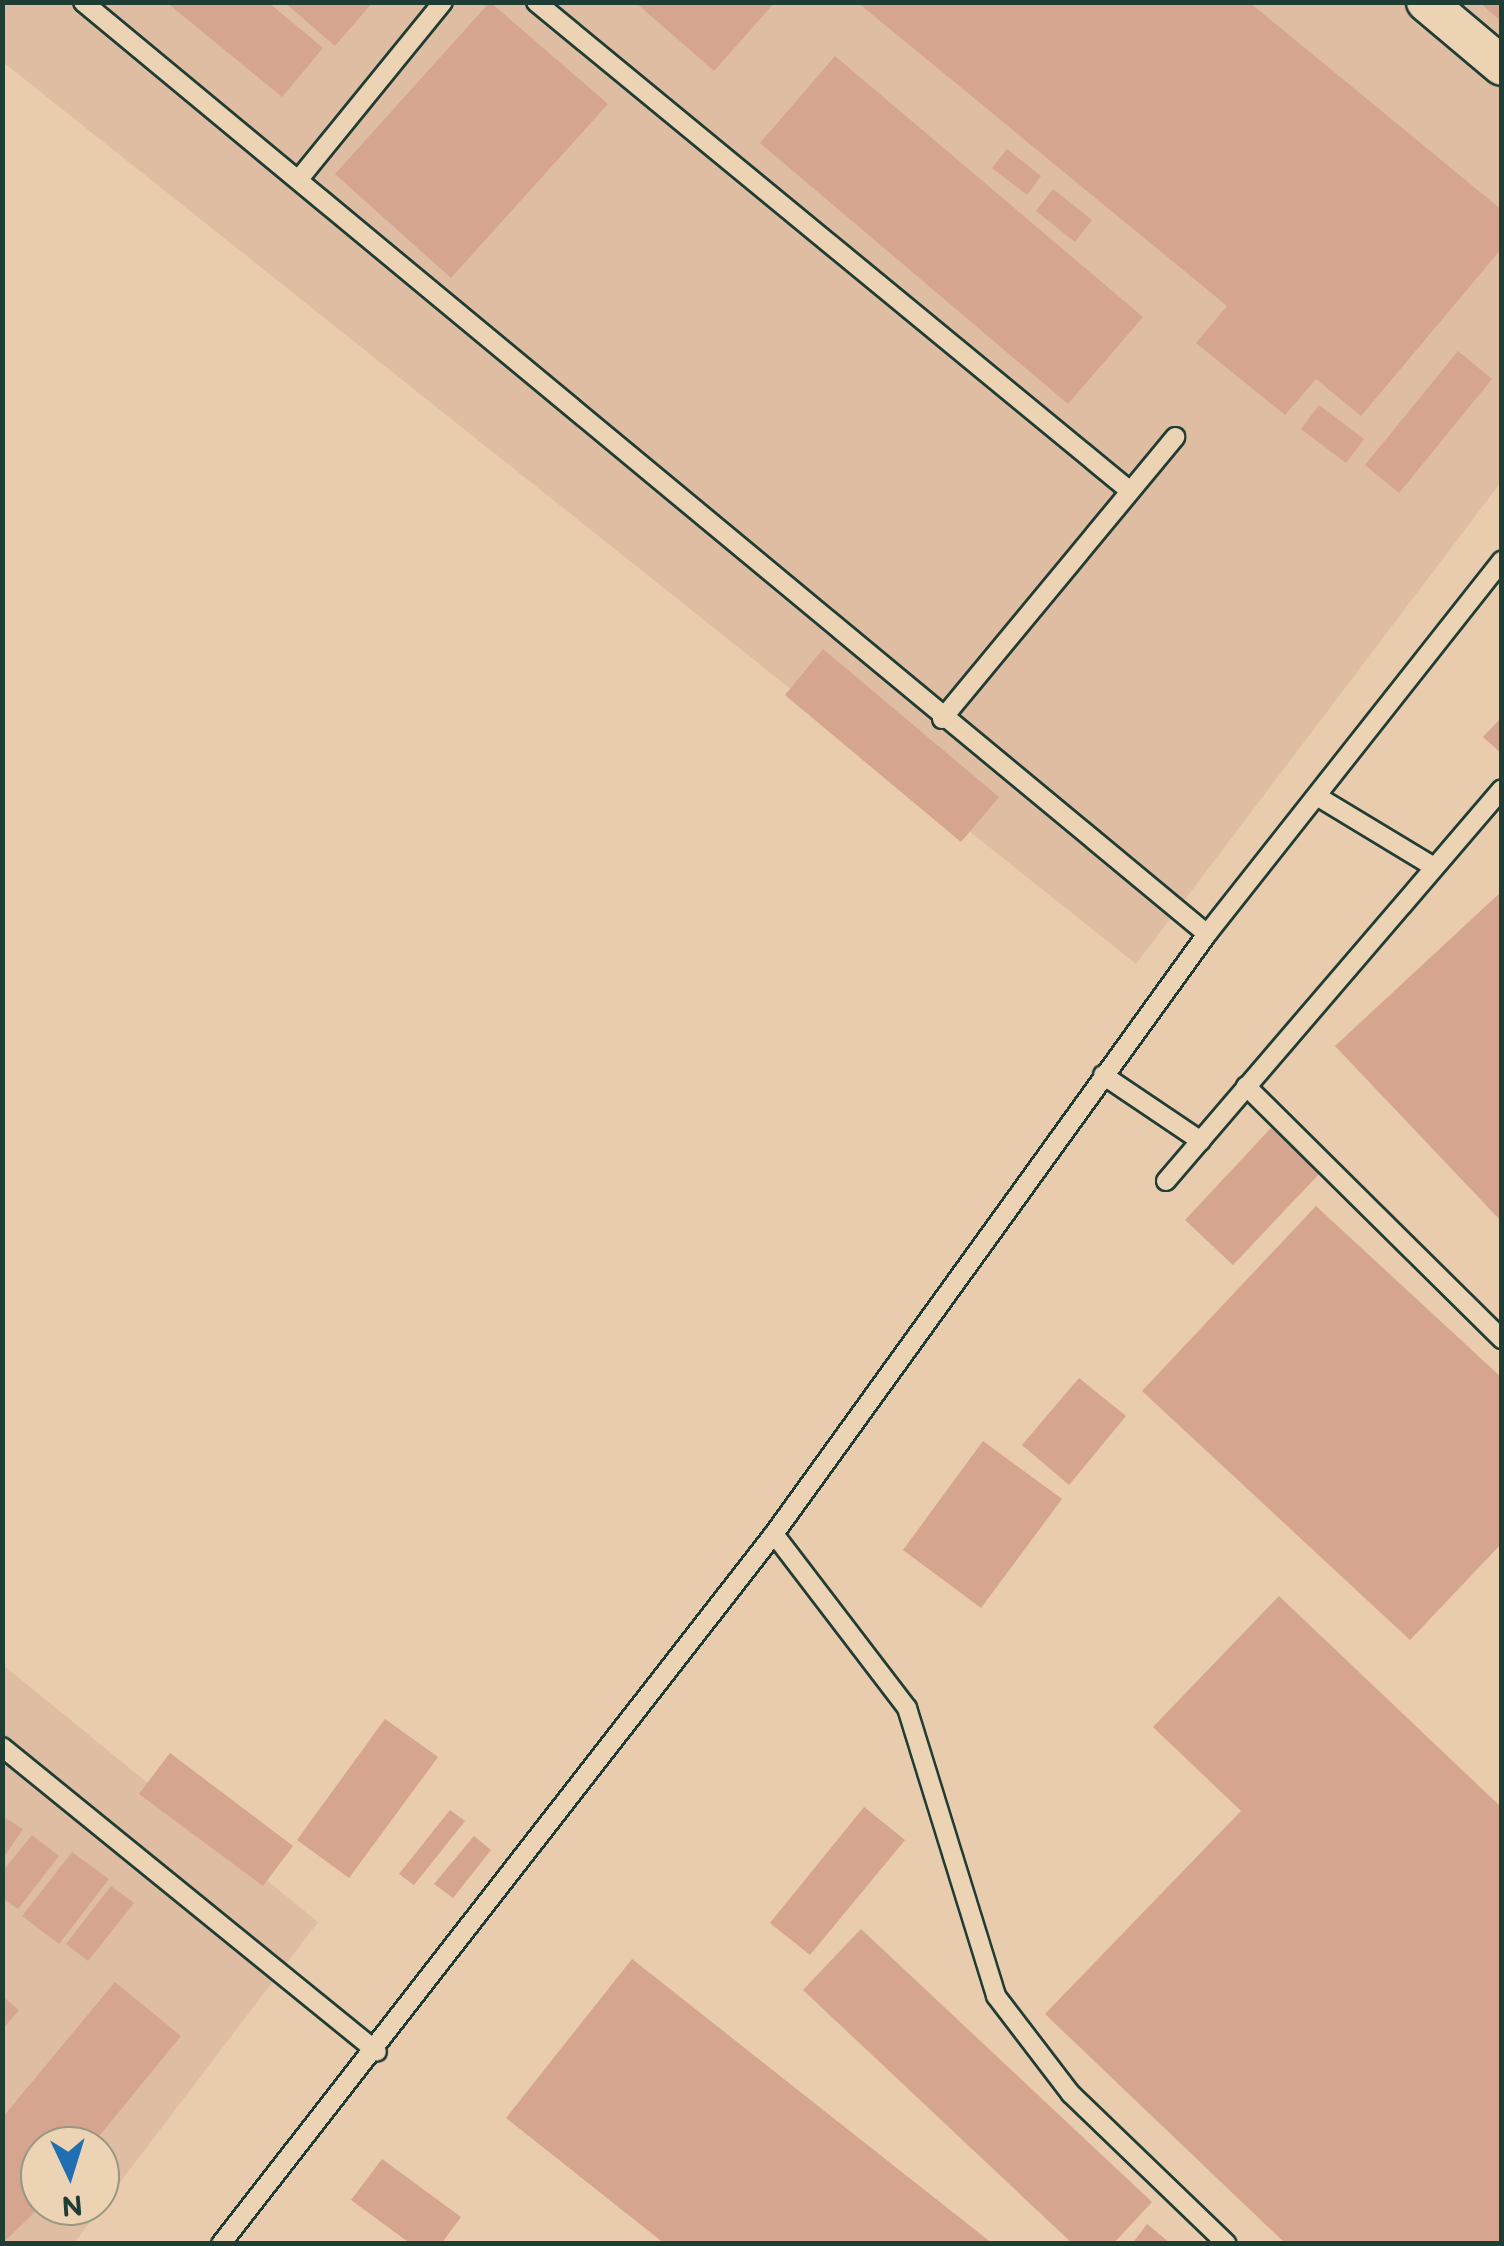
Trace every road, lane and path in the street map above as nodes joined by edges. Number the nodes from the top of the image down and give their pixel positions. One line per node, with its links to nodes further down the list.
1 (82, 2): 6 (lane)
2 (443, 2): 6 (lane)
3 (536, 2): 8 (lane)
4 (1426, 2): 5 (street)
5 (1502, 66)
6 (299, 179): 10 (lane)
7 (1175, 438): 8 (lane)
8 (1130, 491): 10 (lane)
9 (1502, 561): 12 (lane)
10 (942, 719): 14 (lane)
11 (1502, 789): 13 (lane)
12 (1320, 798): 13 (lane); 14 (lane)
13 (1434, 867): 16 (lane)
14 (1208, 934): 15 (lane)
15 (1103, 1075): 17 (lane); 20 (lane)
16 (1246, 1086): 17 (lane); 19 (lane)
17 (1201, 1141): 18 (lane)
18 (1166, 1180)
19 (1502, 1339)
20 (774, 1534): 22 (lane); 24 (lane)
21 (2, 1747): 22 (lane)
22 (377, 2052): 23 (lane)
23 (222, 2244)
24 (1228, 2244)

